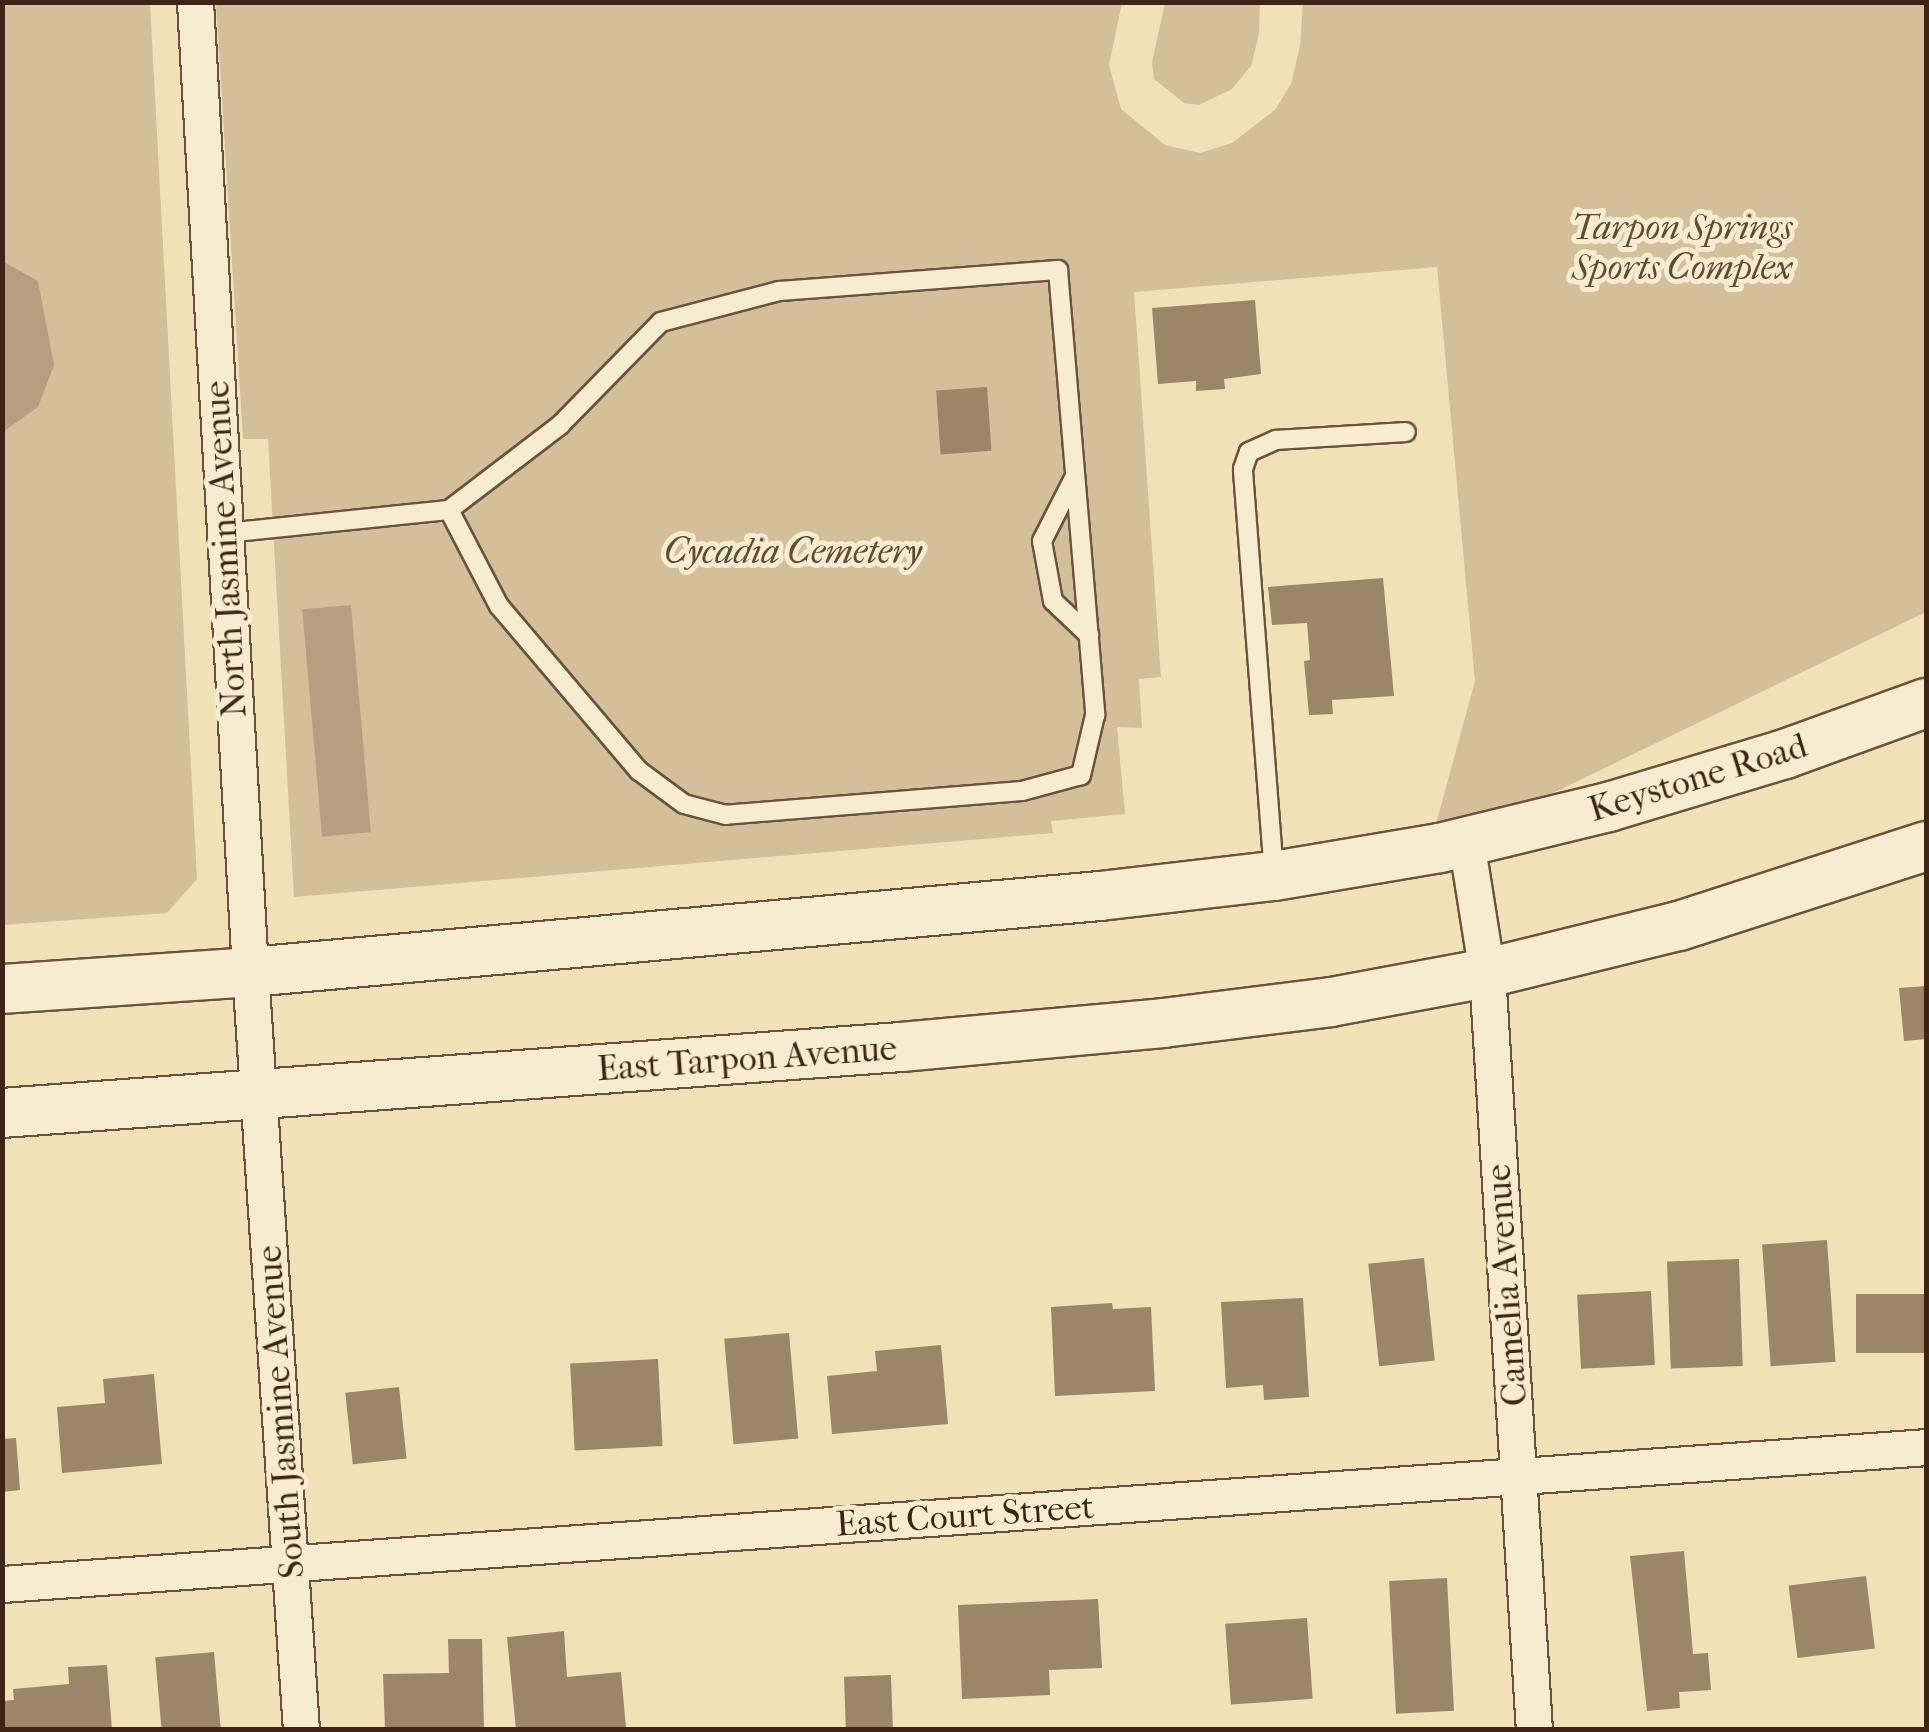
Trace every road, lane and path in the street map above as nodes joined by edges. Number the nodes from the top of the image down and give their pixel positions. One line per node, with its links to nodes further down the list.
1 (194, 2): 5 (street, North Jasmine Avenue)
2 (1406, 432): 10 (lane)
3 (1076, 476): 4 (lane); 6 (lane); 6 (lane)
4 (449, 510): 5 (lane); 6 (lane)
5 (225, 534): 11 (street, North Jasmine Avenue)
6 (1089, 635)
7 (1926, 703): 8 (main road, Keystone Road)
8 (1466, 841): 10 (main road); 12 (street, Camelia Avenue)
9 (1926, 846): 12 (main road)
10 (1274, 876): 11 (main road)
11 (250, 972): 13 (main road); 14 (street, North Jasmine Avenue)
12 (1487, 973): 14 (main road, East Tarpon Avenue); 17 (street, Camelia Avenue)
13 (2, 989)
14 (258, 1096): 15 (main road, East Tarpon Avenue); 18 (street, South Jasmine Avenue)
15 (2, 1112)
16 (1926, 1447): 17 (street, East Court Street)
17 (1519, 1477): 18 (street, East Court Street); 21 (street, Camelia Avenue)
18 (292, 1563): 19 (street, East Court Street); 20 (street, South Jasmine Avenue)
19 (2, 1584)
20 (302, 1730)
21 (1534, 1730)

